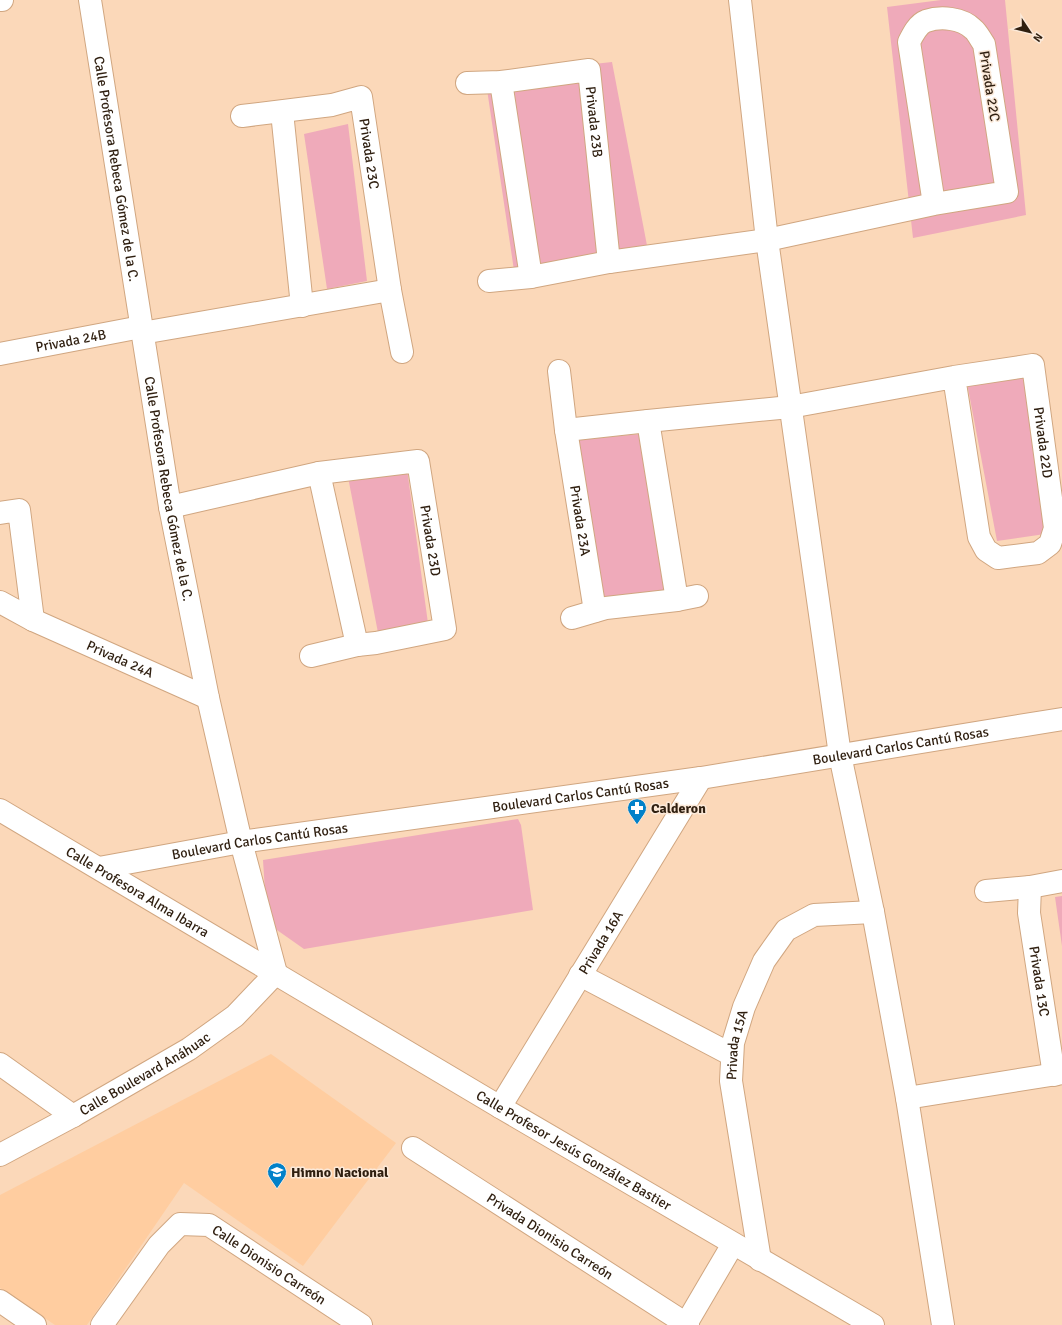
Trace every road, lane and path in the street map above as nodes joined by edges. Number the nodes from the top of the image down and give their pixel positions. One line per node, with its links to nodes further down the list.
1 (90, 0): 14 (street, Calle Profesora Rebeca Gómez de la C.)
2 (740, 0): 8 (street)
3 (501, 82): 4 (street, Privada 23B); 9 (street, Privada 23B); 10 (street)
4 (467, 83)
5 (282, 112): 6 (street, Privada 23C); 12 (street, Privada 23C); 13 (street)
6 (242, 116)
7 (934, 204): 7 (street, Privada 22C); 8 (street, Privada 22C)
8 (767, 240): 9 (street); 19 (street)
9 (609, 262): 10 (street)
10 (531, 277): 11 (street)
11 (489, 281)
12 (390, 290): 13 (street); 15 (street, Privada 23C)
13 (302, 306): 14 (street)
14 (142, 330): 16 (street, Privada 24B); 23 (street, Calle Profesora Rebeca Gómez de la C.)
15 (402, 352)
16 (0, 354)
17 (559, 371): 21 (street, Privada 23A)
18 (954, 377): 18 (street, Privada 22D); 19 (street, Privada 22D)
19 (790, 407): 20 (street); 33 (street)
20 (648, 421): 21 (street); 26 (street)
21 (566, 430): 26 (street, Privada 23A)
22 (319, 473): 23 (street, Privada 23D); 29 (street); 29 (street, Privada 23D)
23 (170, 507): 31 (street, Calle Profesora Rebeca Gómez de la C.)
24 (0, 513): 28 (street)
25 (0, 602): 28 (street, Privada 24A)
26 (595, 611): 27 (street)
27 (572, 618)
28 (33, 620): 31 (street, Privada 24A)
29 (357, 644): 30 (street, Privada 23D)
30 (311, 656)
31 (208, 698): 36 (street, Calle Profesora Rebeca Gómez de la C.)
32 (1062, 719): 33 (street, Boulevard Carlos Cantú Rosas)
33 (840, 755): 34 (street, Boulevard Carlos Cantú Rosas); 41 (street)
34 (701, 778): 36 (street, Boulevard Carlos Cantú Rosas); 43 (street, Privada 16A)
35 (0, 810): 37 (street, Calle Profesora Alma Ibarra)
36 (241, 842): 37 (street, Boulevard Carlos Cantú Rosas); 42 (street, Calle Profesora Rebeca Gómez de la C.)
37 (99, 868): 42 (street, Calle Profesora Alma Ibarra)
38 (1062, 881): 39 (street)
39 (1030, 887): 40 (street); 46 (street, Privada 13C)
40 (986, 891)
41 (873, 912): 44 (street, Privada 15A); 47 (street)
42 (276, 973): 48 (street, Calle Profesor Jesús González Bastier); 49 (street, Calle Boulevard Anáhuac)
43 (580, 975): 44 (street); 48 (street, Privada 16A)
44 (732, 1055): 53 (street, Privada 15A)
45 (0, 1064): 49 (street)
46 (1058, 1074): 47 (street, Privada 13C)
47 (907, 1098): 60 (street)
48 (500, 1107): 52 (street, Calle Profesor Jesús González Bastier)
49 (73, 1116): 51 (street, Calle Boulevard Anáhuac)
50 (413, 1148): 55 (street, Privada Dionisio Carreón)
51 (0, 1155)
52 (732, 1244): 53 (street, Calle Profesor Jesús González Bastier); 55 (street)
53 (760, 1260): 59 (street, Calle Profesor Jesús González Bastier)
54 (0, 1301): 56 (street)
55 (687, 1324)
56 (34, 1325)
57 (102, 1325): 58 (street, Calle Dionisio Carreón)
58 (361, 1325)
59 (874, 1325)
60 (943, 1325)

